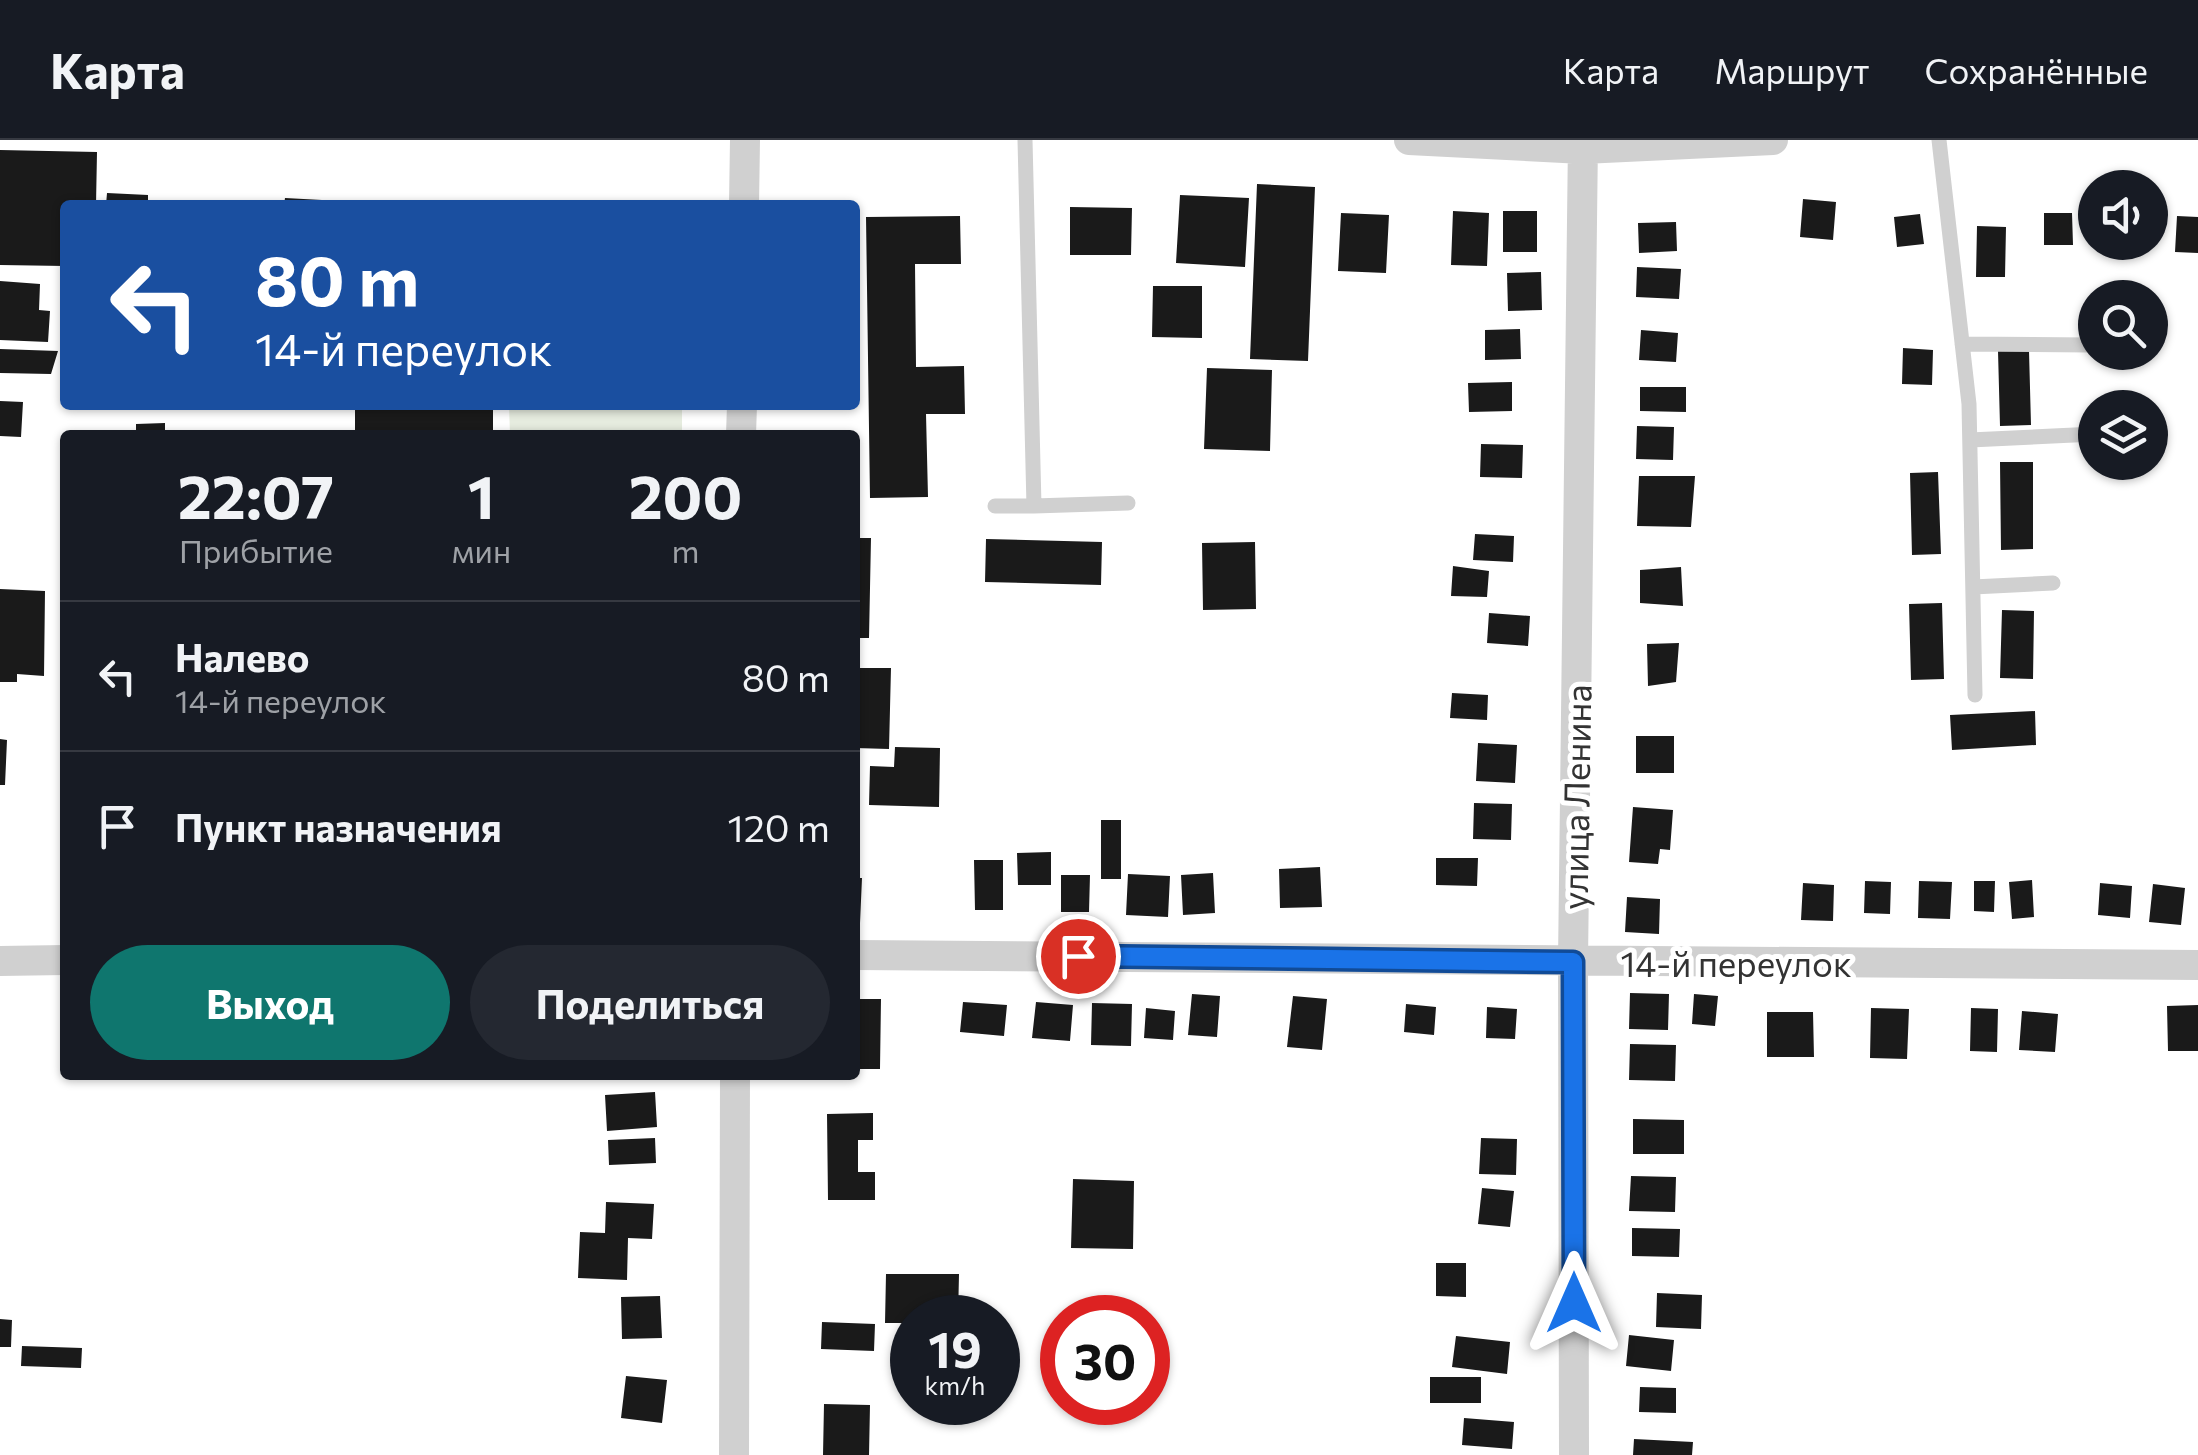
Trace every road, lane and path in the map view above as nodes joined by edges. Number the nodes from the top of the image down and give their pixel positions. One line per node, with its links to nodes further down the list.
1 (744, 140): 7 (street)
2 (1025, 140): 14 (lane)
3 (1409, 140): 6 (street)
4 (1773, 140): 6 (street)
5 (1939, 140): 8 (lane)
6 (1583, 144): 21 (street, улица Ленина)
7 (744, 200)
8 (1962, 344): 9 (lane); 11 (lane)
9 (2078, 345)
10 (2078, 435): 11 (lane)
11 (1970, 440): 16 (lane)
12 (1128, 503): 14 (lane)
13 (995, 506): 14 (lane)
14 (1034, 506)
15 (2053, 583): 16 (lane)
16 (1973, 587): 17 (lane)
17 (1975, 695)
18 (860, 956): 21 (street, 14-й переулок)
19 (60, 960): 20 (street)
20 (0, 961)
21 (1573, 962): 22 (street, 14-й переулок); 25 (street, улица Ленина)
22 (2198, 964)
23 (735, 1080): 24 (street)
24 (734, 1455)
25 (1574, 1455)

